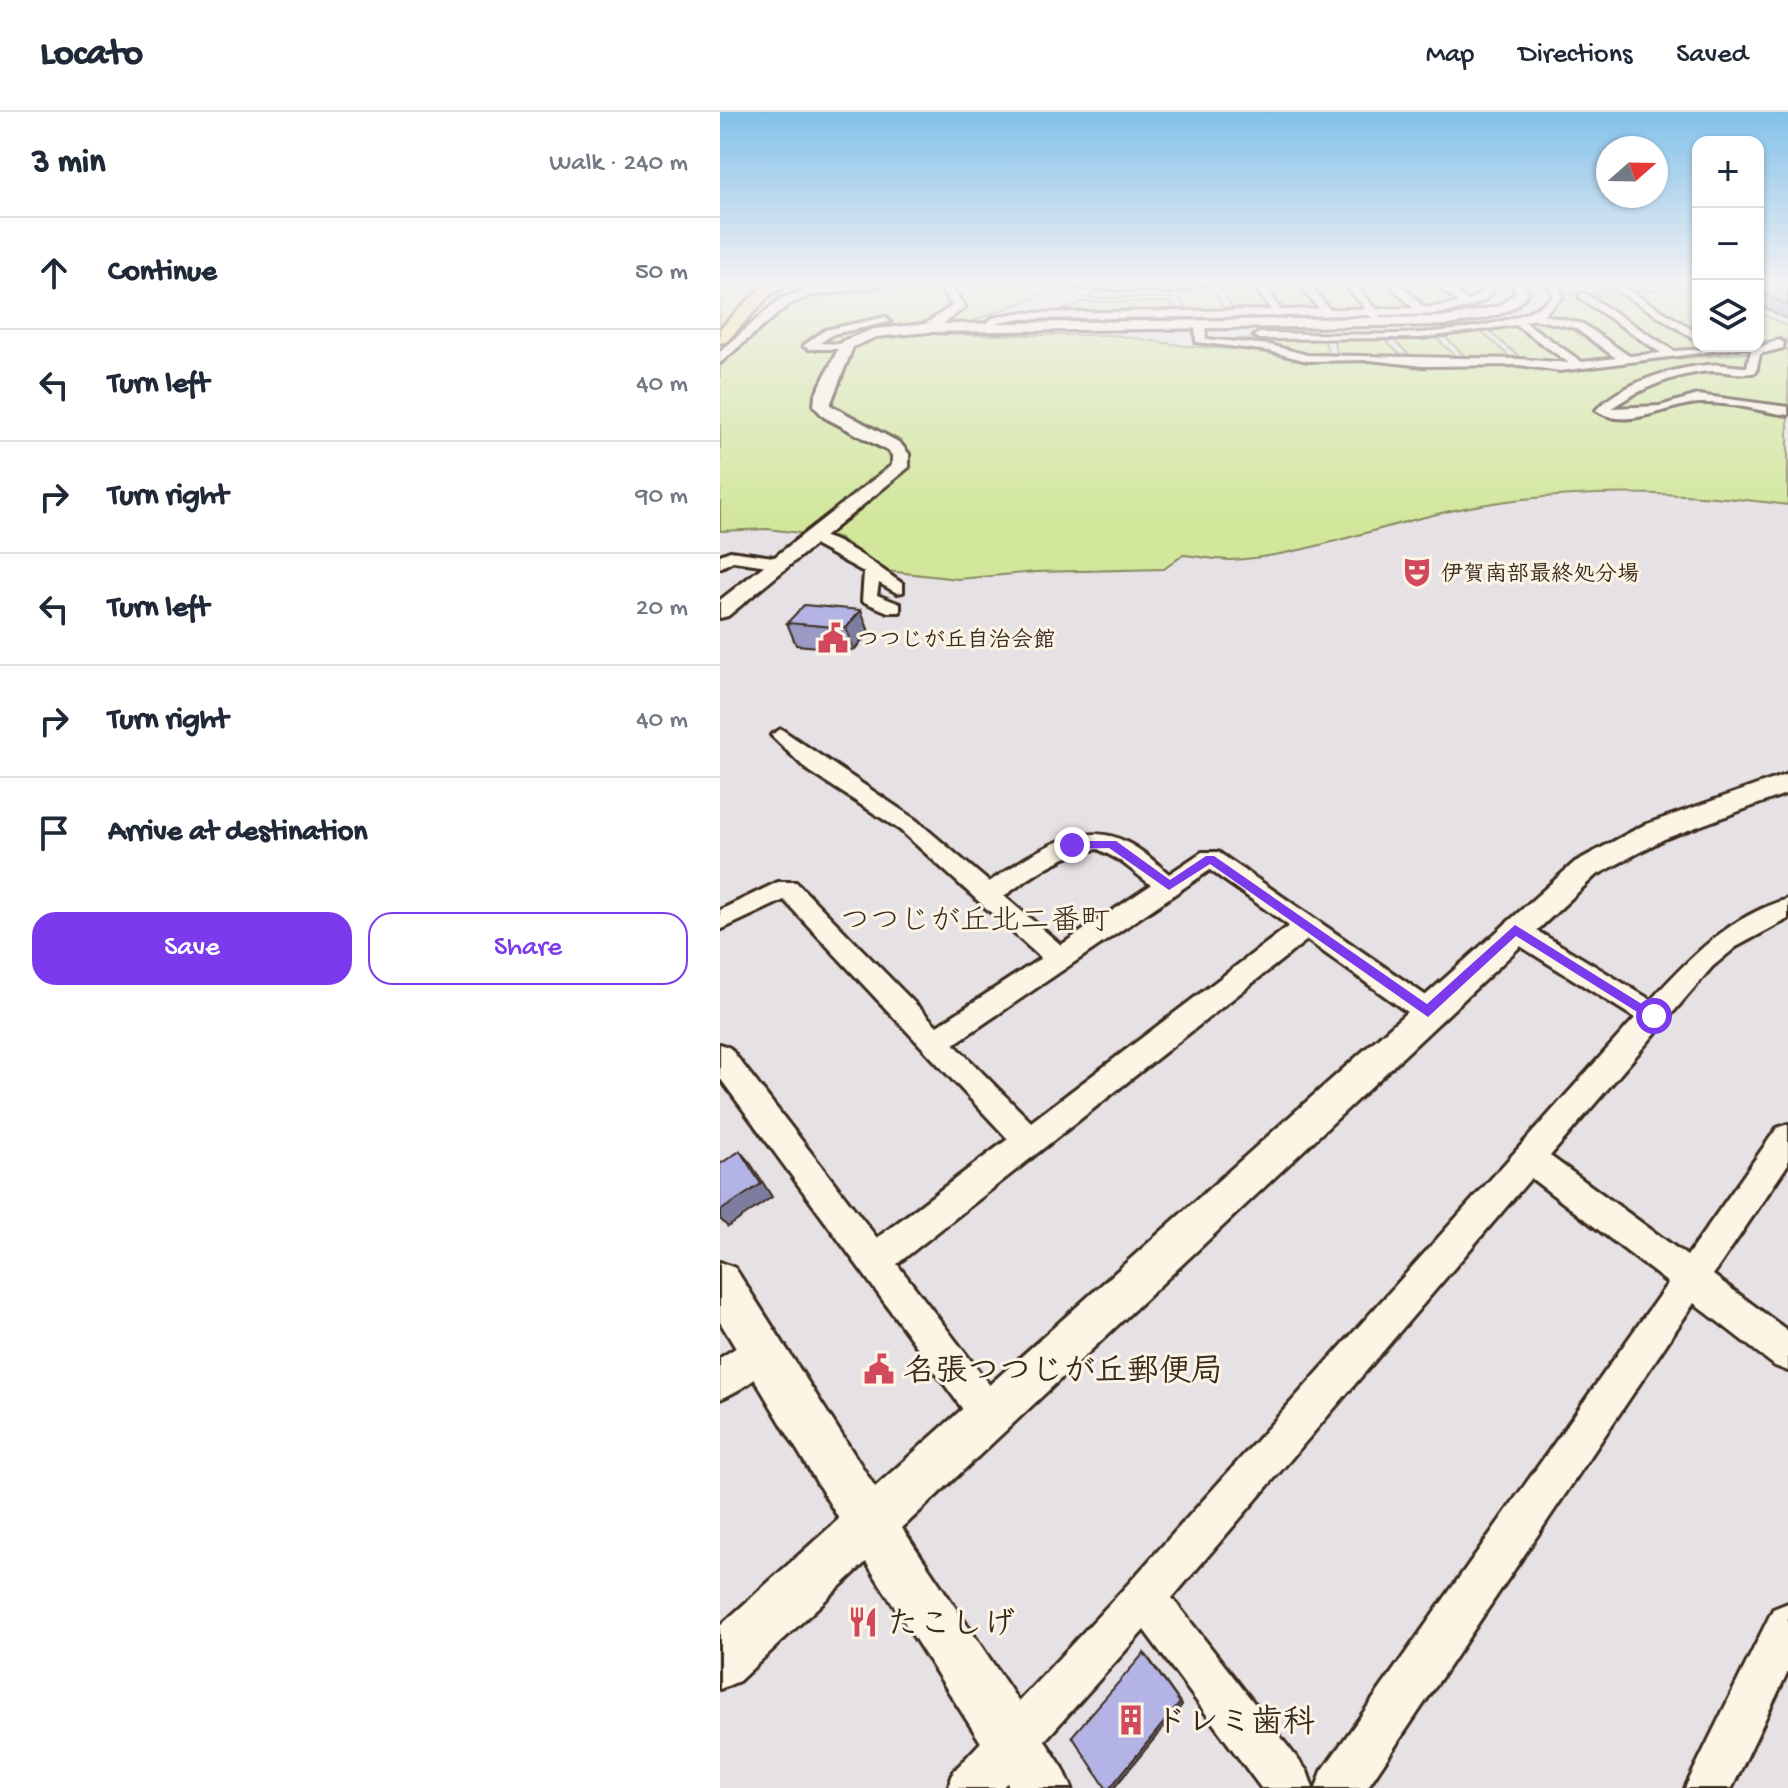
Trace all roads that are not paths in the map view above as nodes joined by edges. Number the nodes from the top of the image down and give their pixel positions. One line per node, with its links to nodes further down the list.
1 (838, 361): 9 (street)
2 (1419, 361): 6 (street)
3 (1573, 361): 7 (street)
4 (1626, 361): 7 (street)
5 (1753, 361): 8 (street)
6 (1466, 362): 7 (street)
7 (1580, 366)
8 (1788, 411)
9 (813, 538): 11 (street); 12 (street)
10 (720, 563): 11 (street)
11 (781, 563): 16 (street)
12 (872, 572): 13 (street); 14 (street); 15 (street)
13 (897, 588)
14 (847, 597)
15 (894, 608)
16 (720, 611)
17 (781, 735): 20 (street)
18 (1788, 783): 24 (street)
19 (1169, 886): 20 (street); 23 (street); 25 (street)
20 (987, 895): 25 (street)
21 (1784, 914): 27 (street)
22 (720, 921): 28 (street)
23 (1307, 926): 26 (street); 31 (street)
24 (1515, 930): 26 (street); 27 (street)
25 (1060, 959): 28 (street)
26 (1428, 1012): 39 (street)
27 (1654, 1016): 32 (street)
28 (934, 1043): 31 (street)
29 (720, 1056): 33 (street)
30 (1788, 1138): 34 (street)
31 (1030, 1142): 33 (street)
32 (1530, 1159): 34 (street); 41 (street)
33 (873, 1262): 39 (street)
34 (1691, 1279): 37 (street); 48 (street)
35 (720, 1283): 36 (street)
36 (762, 1349): 38 (street); 40 (street)
37 (1788, 1353)
38 (720, 1381)
39 (988, 1413): 40 (street)
40 (870, 1524): 43 (street); 44 (street)
41 (1145, 1597): 44 (street); 47 (street)
42 (1788, 1624): 49 (street)
43 (720, 1662)
44 (1013, 1740): 45 (street); 46 (street)
45 (971, 1788)
46 (1043, 1788)
47 (1290, 1788)
48 (1339, 1788)
49 (1708, 1788)

